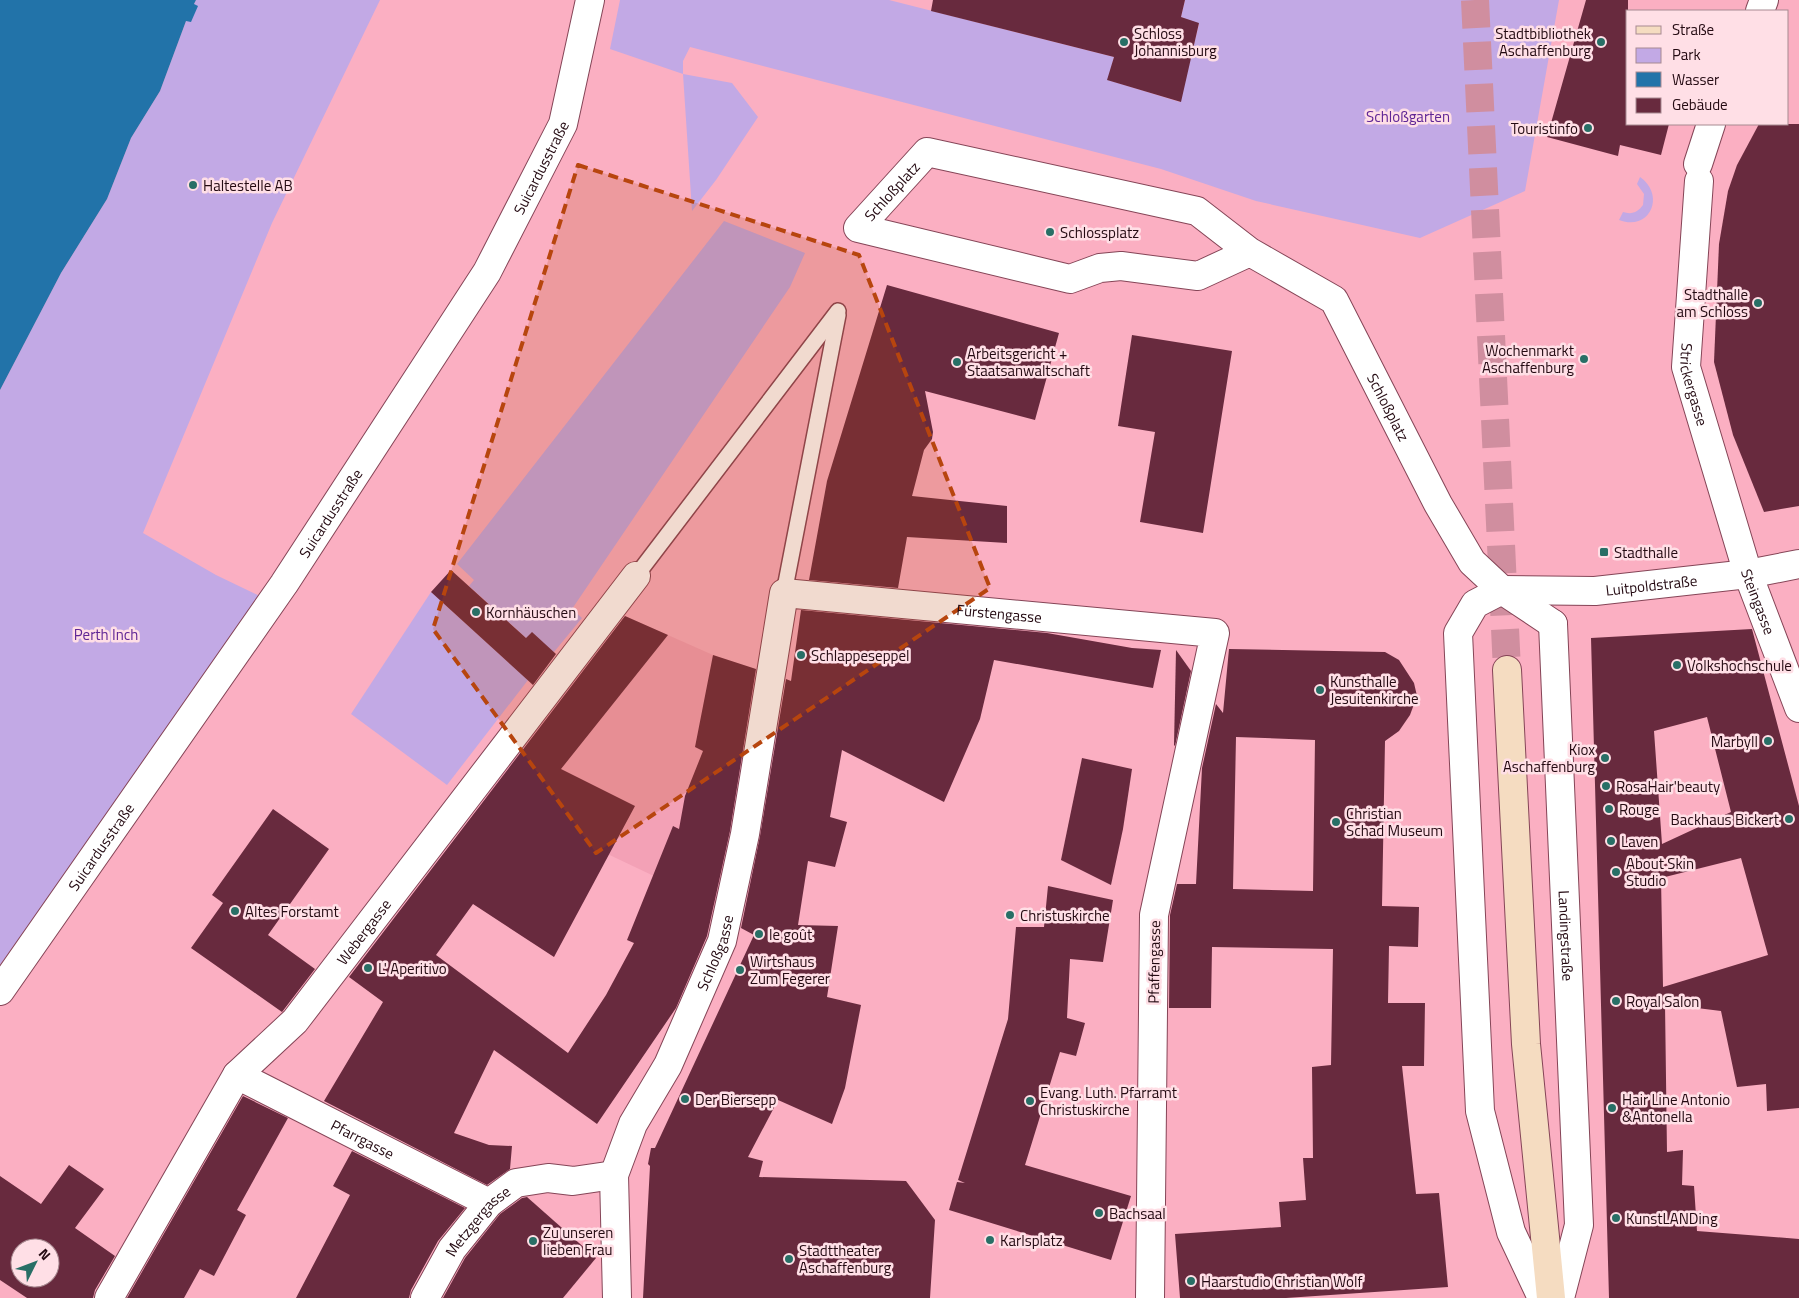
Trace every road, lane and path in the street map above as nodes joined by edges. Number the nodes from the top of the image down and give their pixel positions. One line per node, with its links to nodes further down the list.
1 (590, 0): 15 (street, Suicardusstraße)
2 (1711, 125): 4 (street, Strickergasse)
3 (1250, 252): 3 (street, Schloßplatz); 8 (street, Schloßplatz)
4 (1732, 524): 6 (street, Steingasse)
5 (1799, 564): 6 (street, Luitpoldstraße)
6 (1748, 574): 9 (street, Luitpoldstraße); 14 (street, Steingasse)
7 (636, 576): 10 (lane); 16 (street, Webergasse)
8 (1502, 590): 9 (street, Luitpoldstraße); 11 (street); 23 (street, Luitpoldstraße)
9 (1594, 591): 11 (street)
10 (784, 593): 12 (street, Fürstengasse); 17 (street, Schloßgasse)
11 (1553, 624): 25 (street, Landingstraße)
12 (1215, 633): 22 (street, Pfaffengasse)
13 (1507, 670): 24 (main road)
14 (1799, 708)
15 (0, 991)
16 (237, 1075): 18 (street, Pfarrgasse); 19 (street, Webergasse)
17 (614, 1175): 18 (street, Metzgergasse); 21 (street, Schloßgasse)
18 (489, 1203): 20 (street, Metzgergasse)
19 (109, 1298)
20 (425, 1298)
21 (617, 1298)
22 (1150, 1298)
23 (1542, 1298)
24 (1551, 1298)
25 (1560, 1298)

